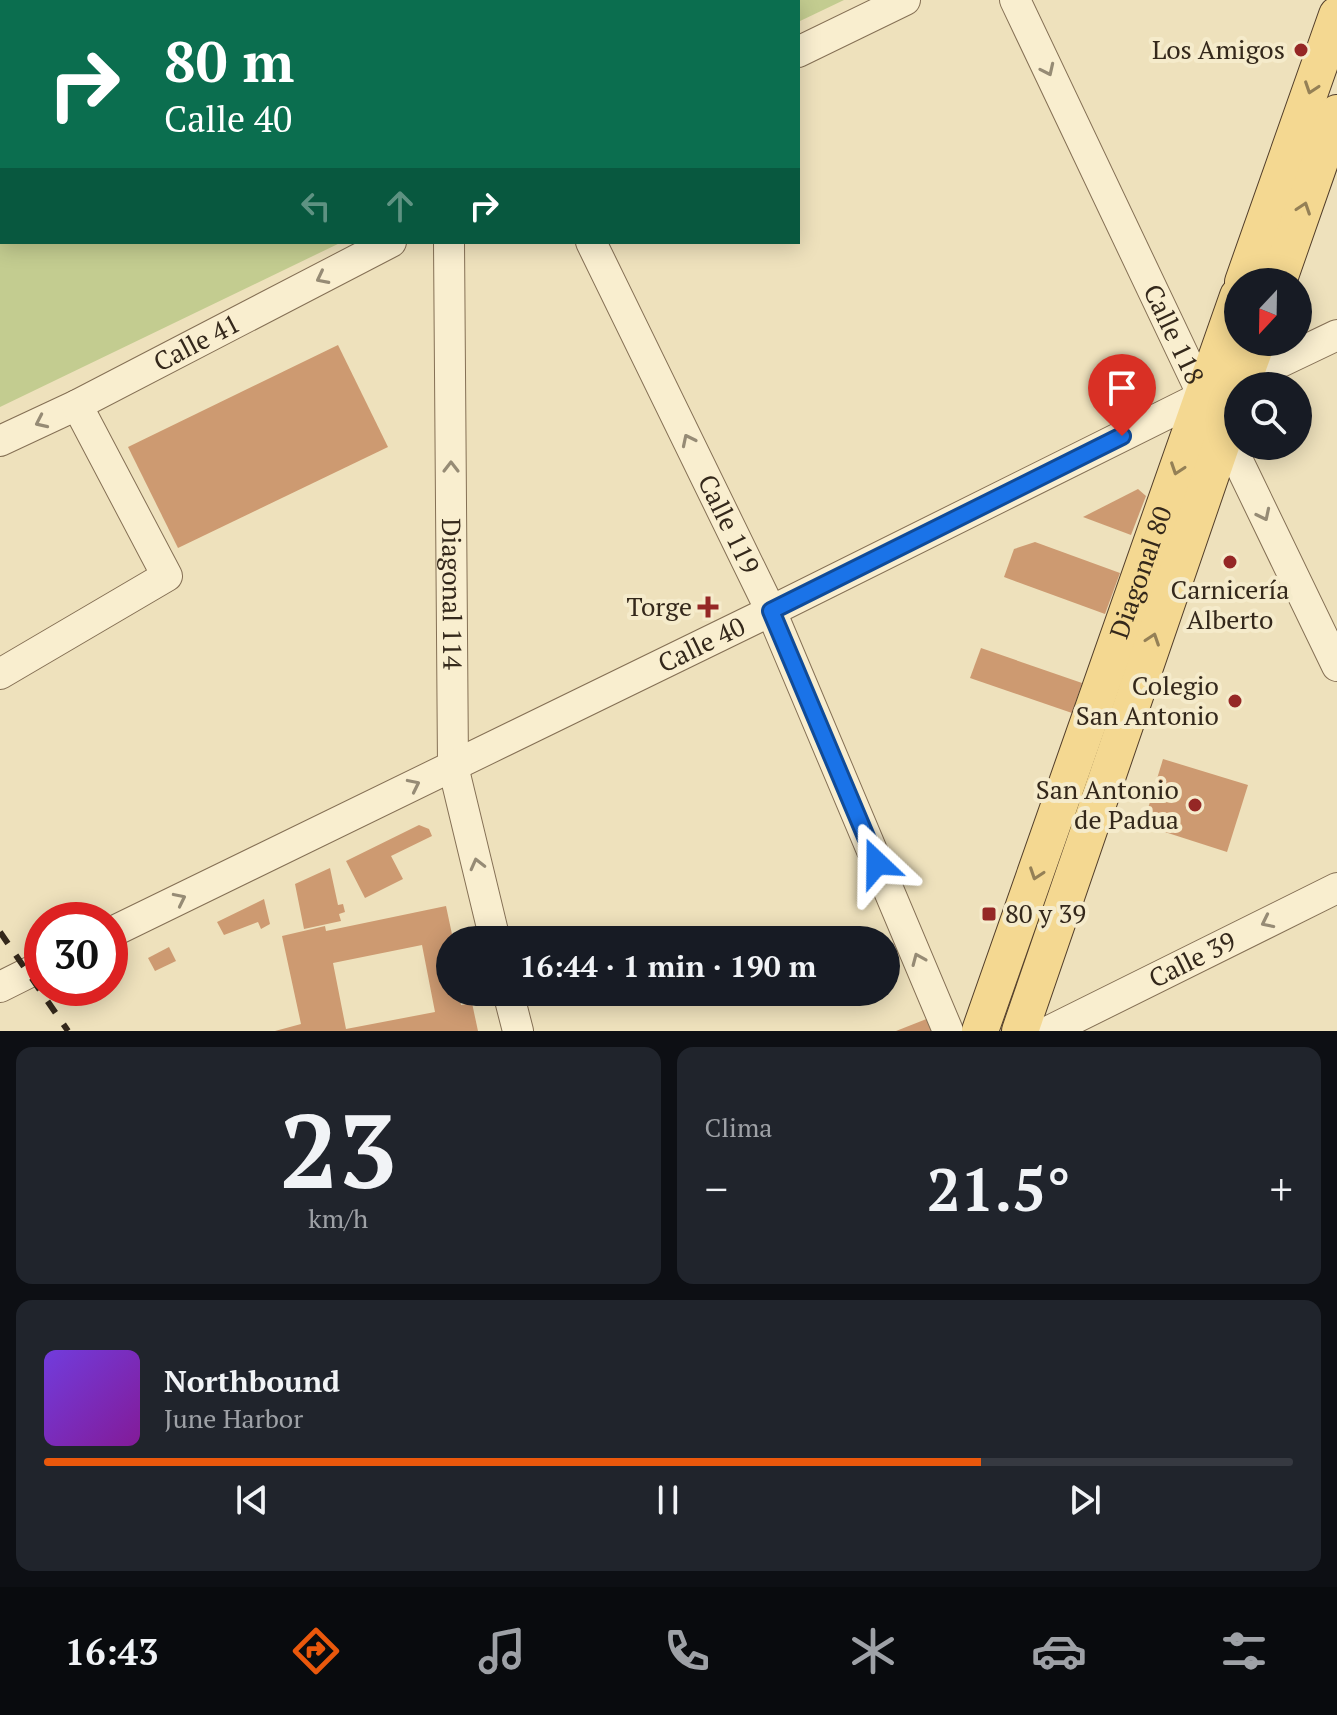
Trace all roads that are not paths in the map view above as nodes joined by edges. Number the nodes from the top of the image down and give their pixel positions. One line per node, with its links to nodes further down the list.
1 (905, 0): 4 (street)
2 (1015, 0): 15 (street, Calle 118, one-way to 15)
3 (1337, 15): 9 (main road, one-way to 9)
4 (800, 51)
5 (1337, 113): 10 (main road, one-way to 5)
6 (387, 244): 16 (street, Calle 41, one-way to 16)
7 (449, 244): 24 (street, Diagonal 114, one-way to 7)
8 (592, 244): 21 (street, Calle 119, one-way to 8)
9 (1248, 268)
10 (1283, 268)
11 (1337, 335): 13 (street, Calle 40)
12 (1224, 336): 15 (main road, Diagonal 80)
13 (1269, 372)
14 (1224, 391): 15 (street, Calle 40)
15 (1203, 396): 17 (street, Calle 118); 21 (street, Calle 40); 33 (main road, Diagonal 80, one-way to 33)
16 (77, 405): 19 (street, Calle 41, one-way to 19); 23 (street)
17 (1224, 432)
18 (1224, 437): 34 (main road, Diagonal 80, one-way to 18)
19 (0, 441)
20 (1238, 460): 22 (street, Calle 118, one-way to 22)
21 (771, 611): 24 (street, Calle 40); 32 (street, Calle 119, one-way to 21)
22 (1337, 666)
23 (0, 674)
24 (453, 766): 26 (street, Calle 40, one-way to 24); 27 (street, Diagonal 114, one-way to 24)
25 (1337, 888): 35 (street, Calle 39, one-way to 35)
26 (128, 924)
27 (492, 926)
28 (24, 975): 29 (street)
29 (0, 987)
30 (512, 1006): 31 (street)
31 (518, 1031)
32 (948, 1031)
33 (980, 1031)
34 (1020, 1031)
35 (1049, 1031)

